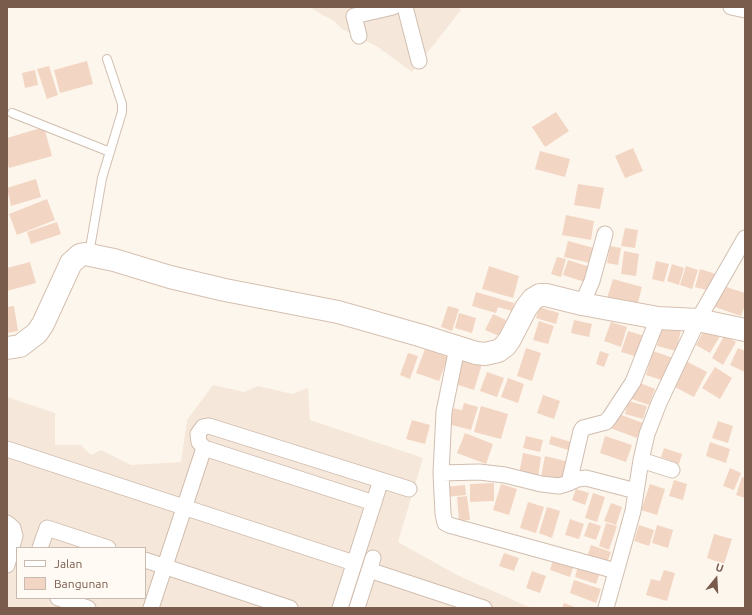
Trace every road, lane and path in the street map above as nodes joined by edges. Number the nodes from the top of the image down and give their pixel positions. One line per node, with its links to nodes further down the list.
1 (392, 7): 5 (street)
2 (405, 7): 7 (street)
3 (731, 7): 4 (street)
4 (745, 10)
5 (359, 36)
6 (108, 59): 9 (lane)
7 (419, 61)
8 (12, 113): 9 (lane)
9 (110, 152): 12 (lane)
10 (605, 234): 13 (street)
11 (745, 238): 15 (street)
12 (89, 255): 17 (street); 18 (street)
13 (582, 304): 14 (street); 18 (street)
14 (658, 318): 15 (street); 25 (street)
15 (698, 320): 16 (street); 21 (street)
16 (745, 330)
17 (7, 348)
18 (457, 348): 23 (street)
19 (204, 448): 24 (street); 28 (street); 29 (street)
20 (7, 449): 29 (street)
21 (641, 460): 22 (street); 27 (street)
22 (672, 470)
23 (441, 473): 25 (street); 37 (street)
24 (381, 480): 26 (street); 28 (street)
25 (569, 484): 27 (street)
26 (409, 489)
27 (636, 491): 37 (street)
28 (374, 503): 34 (street)
29 (184, 507): 34 (street); 36 (street)
30 (7, 523): 35 (street)
31 (40, 547): 32 (street)
32 (105, 547)
33 (146, 560): 36 (street)
34 (354, 563): 42 (street)
35 (7, 565)
36 (165, 567): 40 (street); 41 (street)
37 (616, 571): 45 (street)
38 (61, 599): 39 (street)
39 (88, 608)
40 (151, 608)
41 (290, 608)
42 (340, 608)
43 (357, 608): 44 (street)
44 (484, 608)
45 (606, 608)

